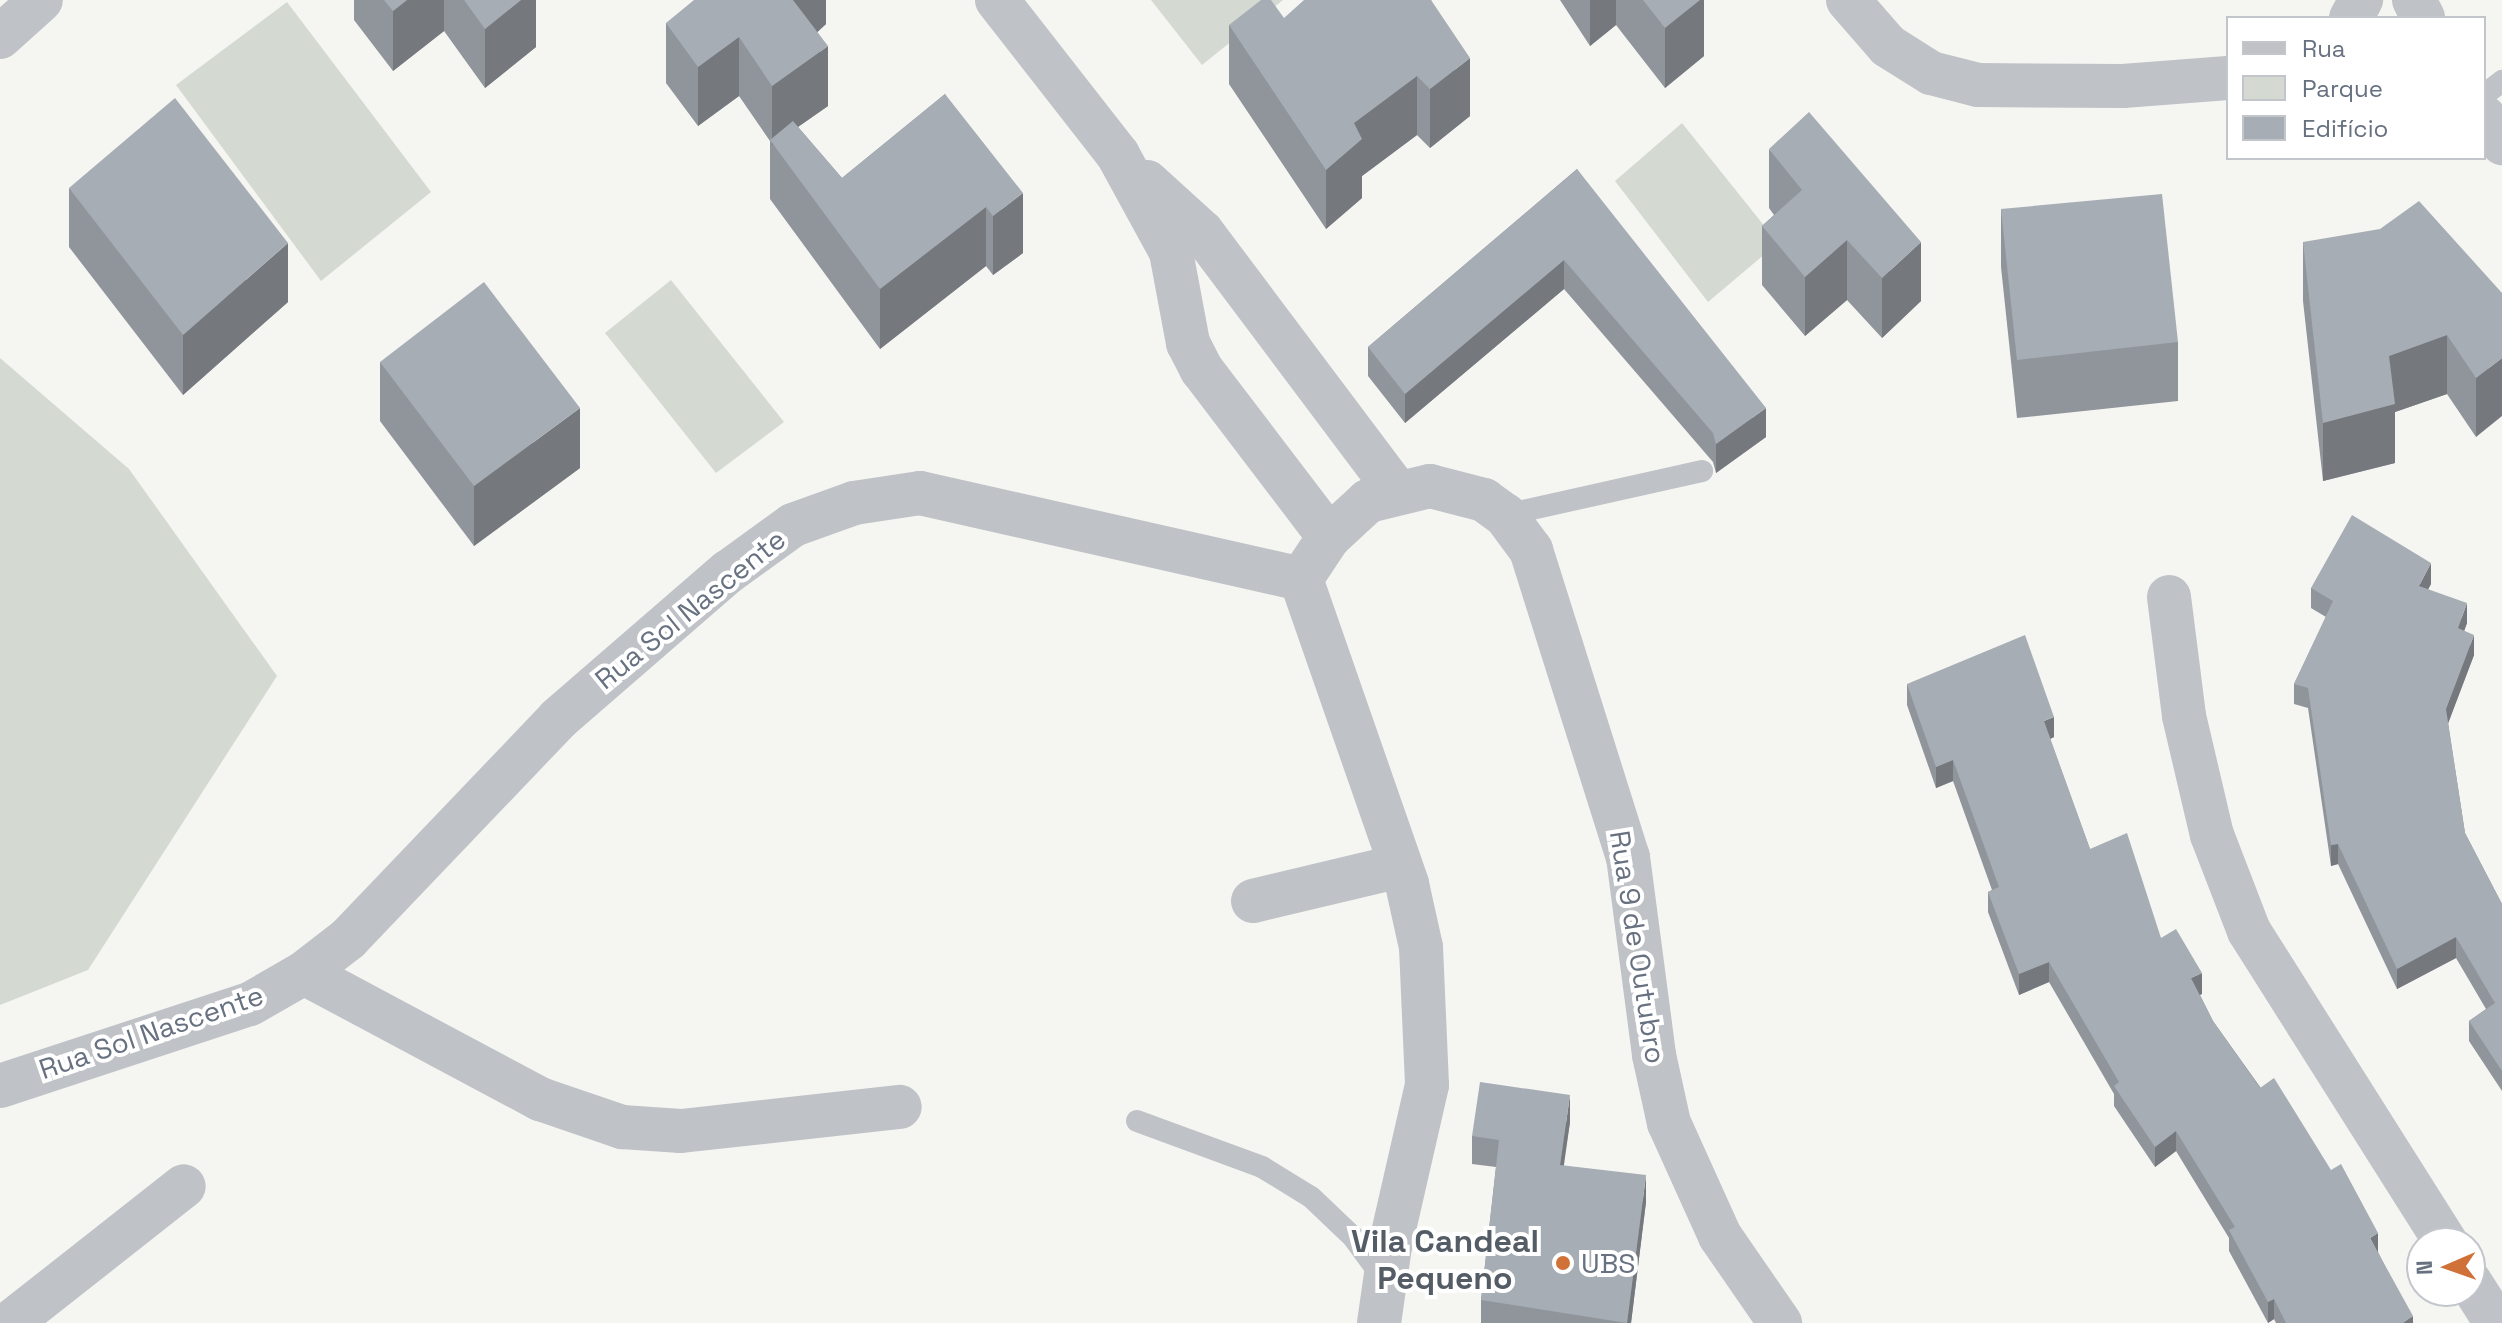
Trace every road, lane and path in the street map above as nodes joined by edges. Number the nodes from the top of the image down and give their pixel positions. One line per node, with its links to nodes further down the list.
1 (41, 0): 4 (street)
2 (997, 0): 10 (street)
3 (1848, 0): 5 (street)
4 (0, 37)
5 (2219, 76)
6 (2502, 81): 7 (lane)
7 (2486, 93)
8 (2486, 120): 9 (street)
9 (2502, 146)
10 (1118, 155): 12 (street); 14 (street)
11 (1702, 471): 13 (lane)
12 (1396, 490): 13 (street); 14 (street)
13 (1505, 515): 28 (street, Rua 9 de Outubro)
14 (1329, 537): 15 (street)
15 (1301, 579): 17 (street); 19 (street, Rua Sol Nascente)
16 (2169, 597): 24 (street)
17 (1400, 866): 18 (street); 25 (street)
18 (1253, 901)
19 (304, 973): 20 (street, Rua Sol Nascente); 21 (street)
20 (0, 1086)
21 (900, 1107)
22 (1137, 1121): 25 (lane)
23 (184, 1186): 26 (street)
24 (2436, 1227)
25 (1384, 1278): 27 (street)
26 (10, 1323)
27 (1379, 1323)
28 (1780, 1323)

